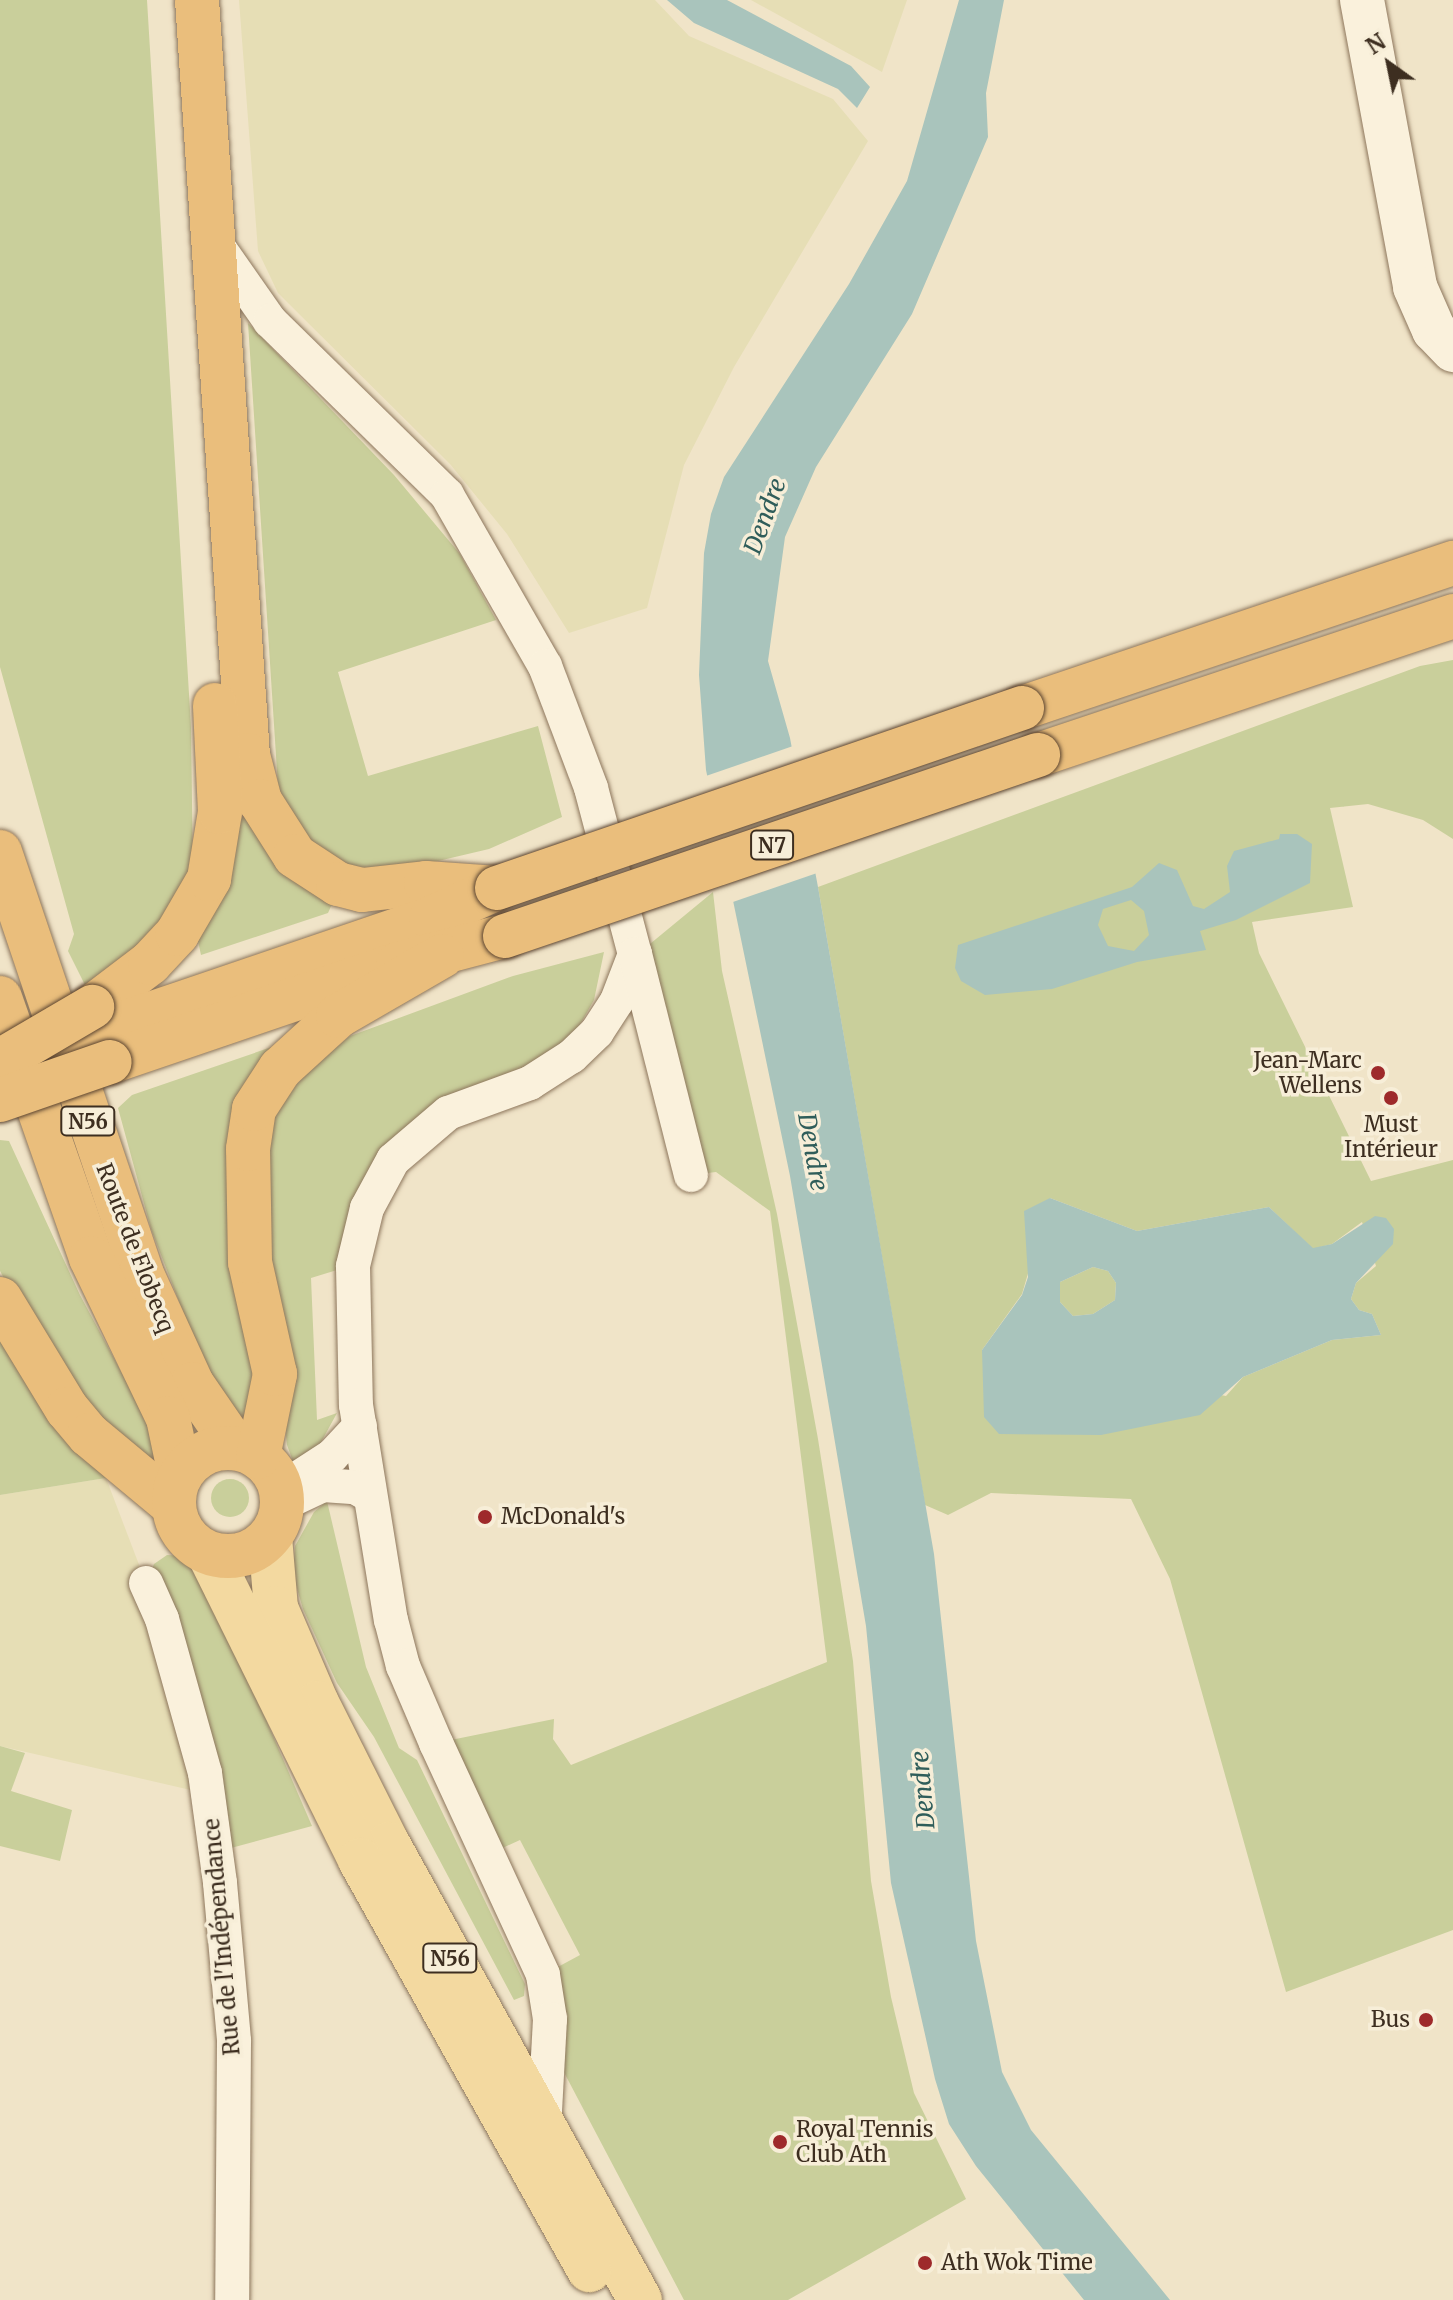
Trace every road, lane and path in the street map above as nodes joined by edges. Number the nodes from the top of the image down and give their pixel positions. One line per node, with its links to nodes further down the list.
1 (174, 0): 13 (highway)
2 (197, 0): 4 (highway)
3 (1362, 0): 5 (street)
4 (214, 241): 9 (highway); 10 (street)
5 (1453, 350)
6 (1453, 563): 9 (highway, N7, bridge)
7 (1436, 622): 11 (highway, N7, bridge)
8 (0, 852): 19 (highway, Route de Flobecq / N56)
9 (497, 888): 13 (highway, N7)
10 (635, 954): 16 (street); 18 (street)
11 (442, 956): 13 (highway, N7); 19 (highway)
12 (0, 998): 20 (highway, Route de Flobecq / N56)
13 (101, 1033): 14 (highway); 15 (highway, N7, bridge)
14 (0, 1063)
15 (0, 1100)
16 (691, 1175)
17 (0, 1299): 20 (highway)
18 (360, 1426): 19 (street); 21 (street)
19 (266, 1487): 20 (highway); 21 (street); 22 (highway); 24 (main road, N56)
20 (177, 1490): 22 (highway, N56)
21 (369, 1495): 24 (street)
22 (209, 1554): 26 (main road, N56)
23 (146, 1583): 25 (street, Rue de l'Indépendance)
24 (544, 2130): 27 (main road, N56)
25 (232, 2300)
26 (606, 2300)
27 (640, 2300)

